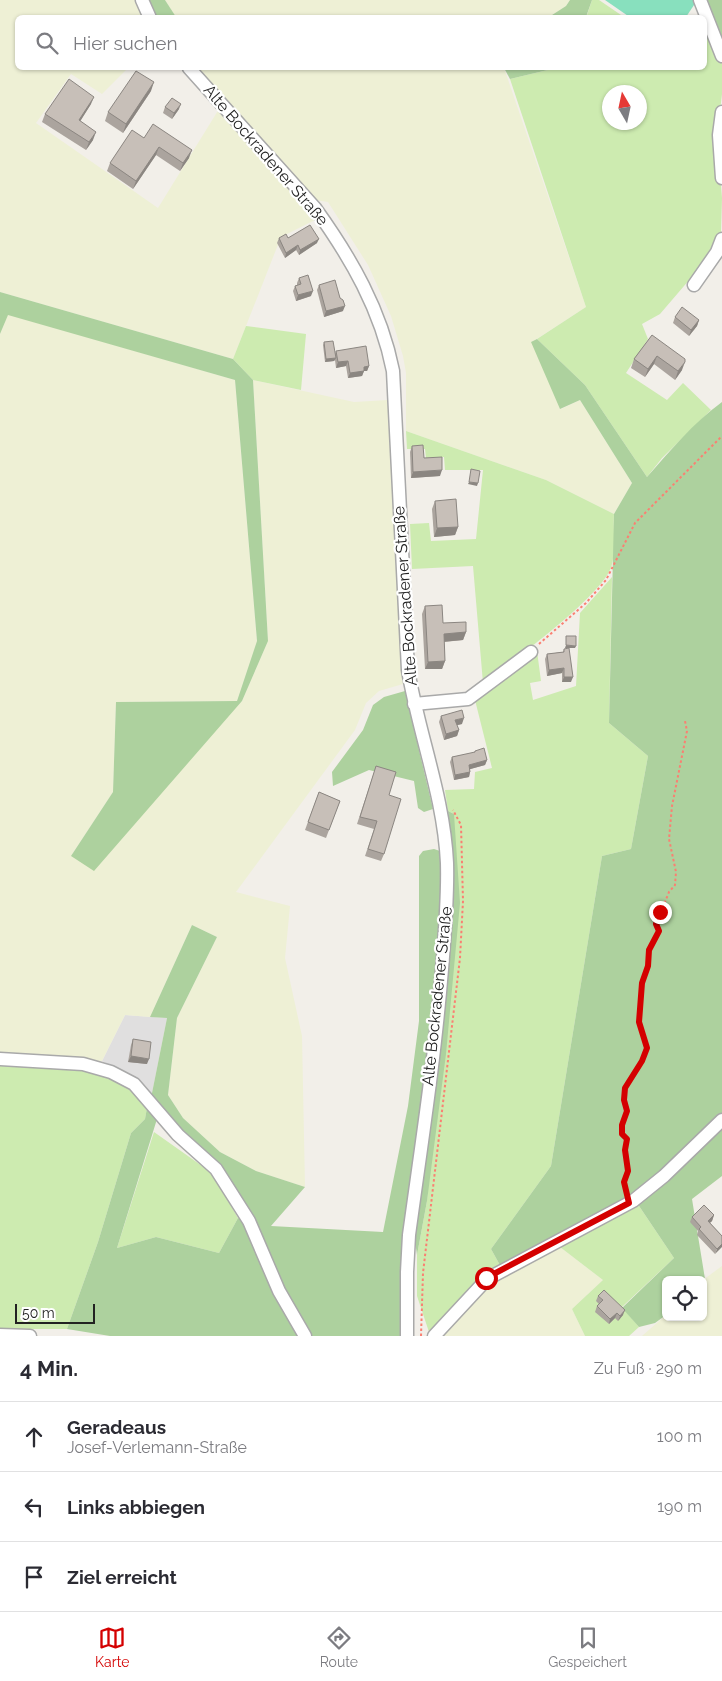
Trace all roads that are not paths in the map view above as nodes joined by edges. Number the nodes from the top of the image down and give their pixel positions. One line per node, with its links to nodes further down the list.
1 (142, 0): 3 (street)
2 (700, 0): 4 (street)
3 (149, 15)
4 (704, 15)
5 (707, 24): 6 (street)
6 (722, 56)
7 (191, 70): 13 (street, Alte Bockradener Straße)
8 (722, 112): 9 (street)
9 (722, 178)
10 (722, 239): 11 (street)
11 (694, 286)
12 (531, 652): 13 (street)
13 (414, 704): 19 (street, Alte Bockradener Straße)
14 (0, 1059): 18 (street)
15 (722, 1120): 20 (street)
16 (0, 1336): 17 (street)
17 (30, 1336)
18 (305, 1336)
19 (407, 1336)
20 (434, 1336)

